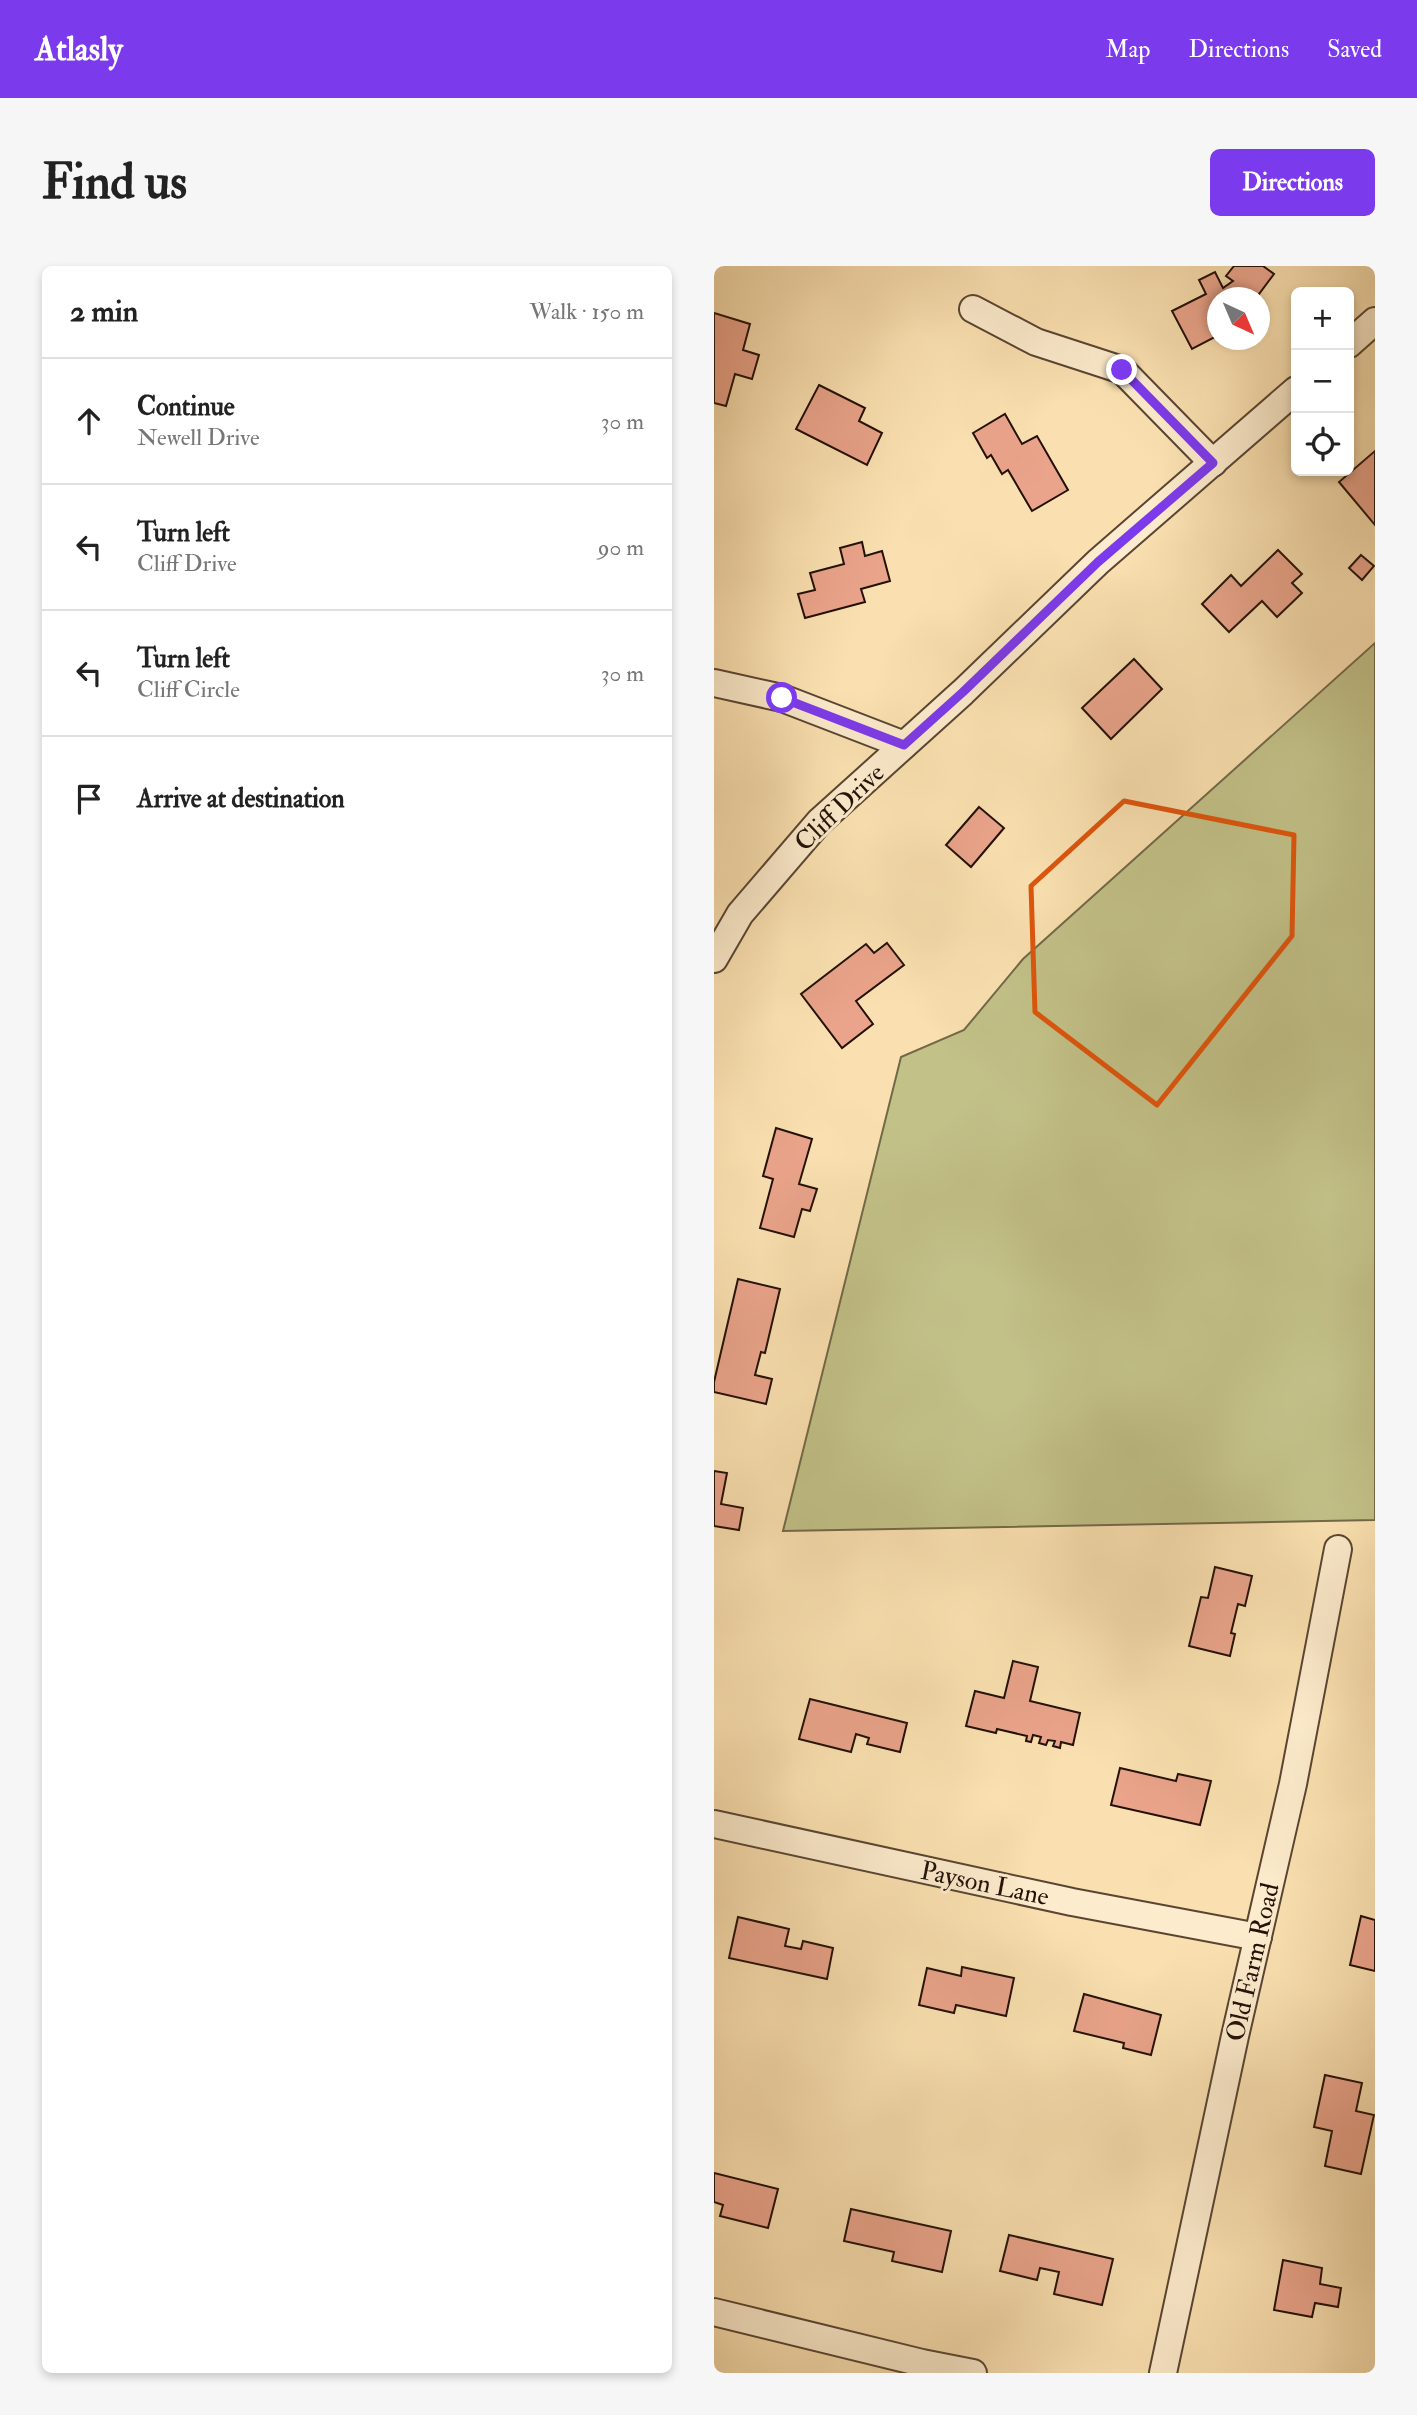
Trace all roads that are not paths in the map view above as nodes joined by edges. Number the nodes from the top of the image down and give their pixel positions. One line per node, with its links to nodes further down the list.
1 (973, 309): 5 (street)
2 (1375, 321): 3 (street)
3 (1354, 340)
4 (1291, 394): 5 (street, Cliff Drive)
5 (1213, 463): 7 (street, Cliff Drive)
6 (714, 682): 7 (street)
7 (904, 745): 8 (street, Cliff Drive)
8 (714, 959)
9 (1338, 1549): 11 (street, Old Farm Road)
10 (714, 1825): 11 (street, Payson Lane)
11 (1258, 1937): 14 (street, Old Farm Road)
12 (714, 2312): 13 (street)
13 (974, 2373)
14 (1163, 2373)

